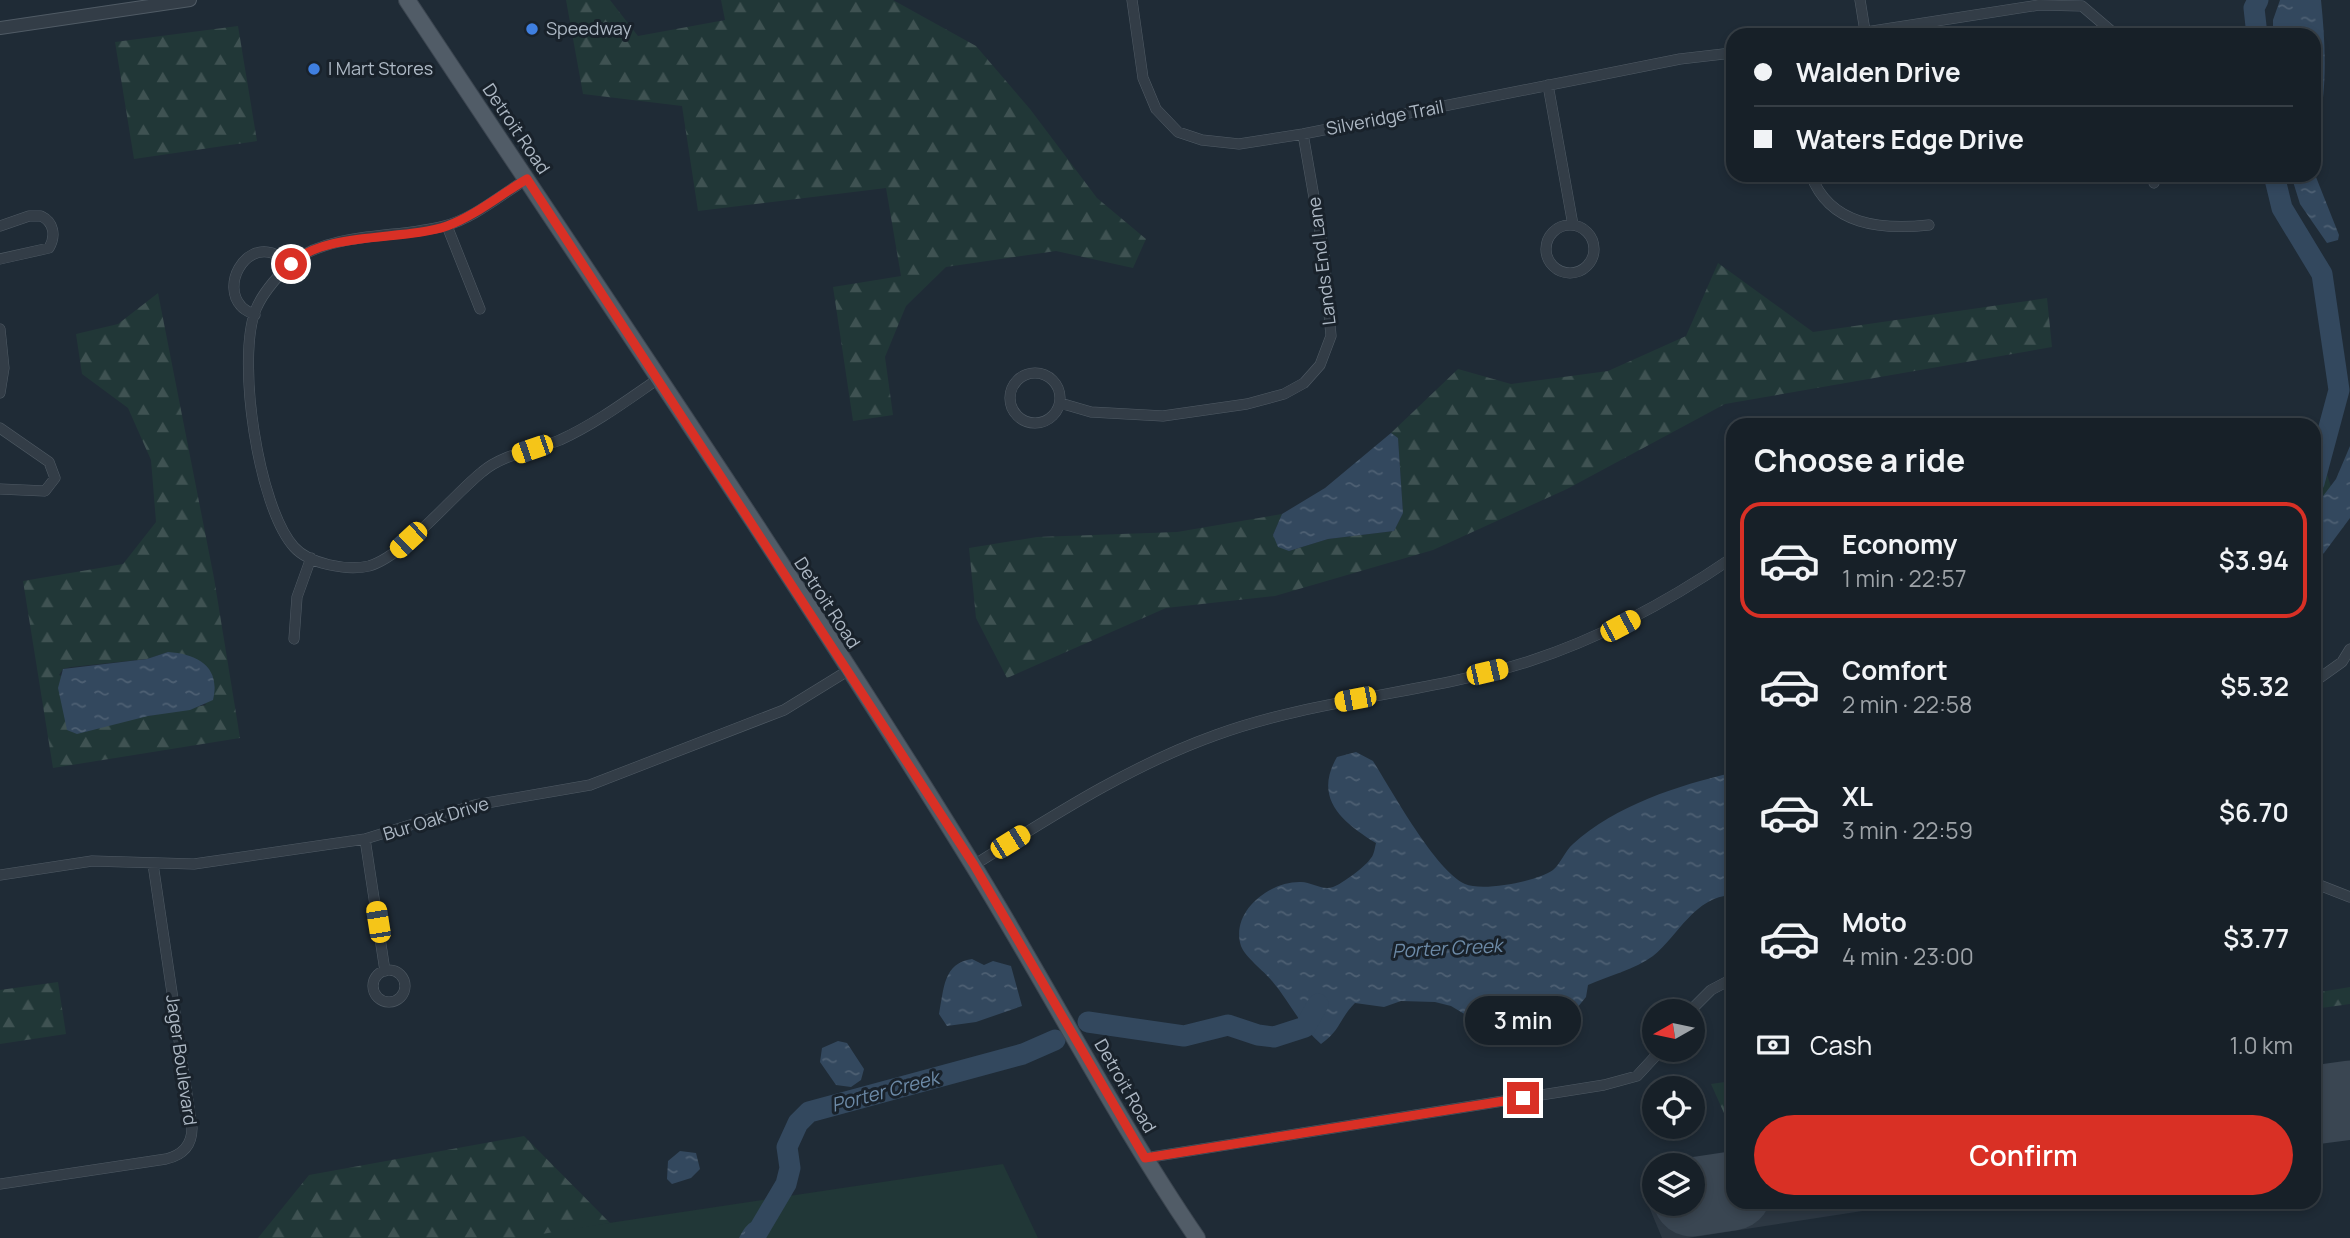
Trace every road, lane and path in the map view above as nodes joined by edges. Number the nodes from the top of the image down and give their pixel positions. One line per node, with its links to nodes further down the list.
1 (190, 0): 5 (street)
2 (407, 0): 12 (main road, Detroit Road)
3 (1132, 0): 11 (street, Silveridge Trail)
4 (1860, 0): 6 (street)
5 (0, 28)
6 (1865, 28)
7 (1885, 28): 8 (street)
8 (2108, 28)
9 (1726, 54): 10 (street, Silveridge Trail)
10 (1548, 85): 11 (street, Silveridge Trail); 14 (street)
11 (1303, 134): 25 (street, Lands End Lane)
12 (527, 179): 17 (street); 23 (main road, Detroit Road)
13 (1814, 182): 15 (street)
14 (1573, 225): 14 (street)
15 (1929, 225)
16 (0, 226): 18 (street)
17 (447, 226): 19 (street); 20 (street)
18 (0, 259)
19 (291, 264): 21 (street); 21 (street)
20 (480, 309)
21 (255, 316): 28 (street)
22 (0, 329): 24 (street)
23 (658, 379): 28 (street); 33 (main road, Detroit Road)
24 (0, 393)
25 (1060, 403): 25 (street)
26 (0, 428): 27 (street)
27 (0, 489)
28 (311, 558): 30 (street)
29 (1726, 562): 37 (street)
30 (294, 639)
31 (2350, 649): 32 (street)
32 (2346, 662): 34 (street)
33 (849, 670): 35 (street, Bur Oak Drive); 37 (main road, Detroit Road)
34 (2321, 678)
35 (365, 839): 36 (street, Bur Oak Drive); 41 (street)
36 (153, 864): 38 (street, Bur Oak Drive); 46 (street, Jager Boulevard)
37 (974, 865): 45 (main road, Detroit Road)
38 (0, 875)
39 (2321, 886): 40 (street)
40 (2350, 897)
41 (385, 971)
42 (1726, 982): 43 (street)
43 (1702, 999)
44 (1650, 1062): 45 (street)
45 (1145, 1158): 47 (main road, Detroit Road)
46 (0, 1184)
47 (1197, 1238)

